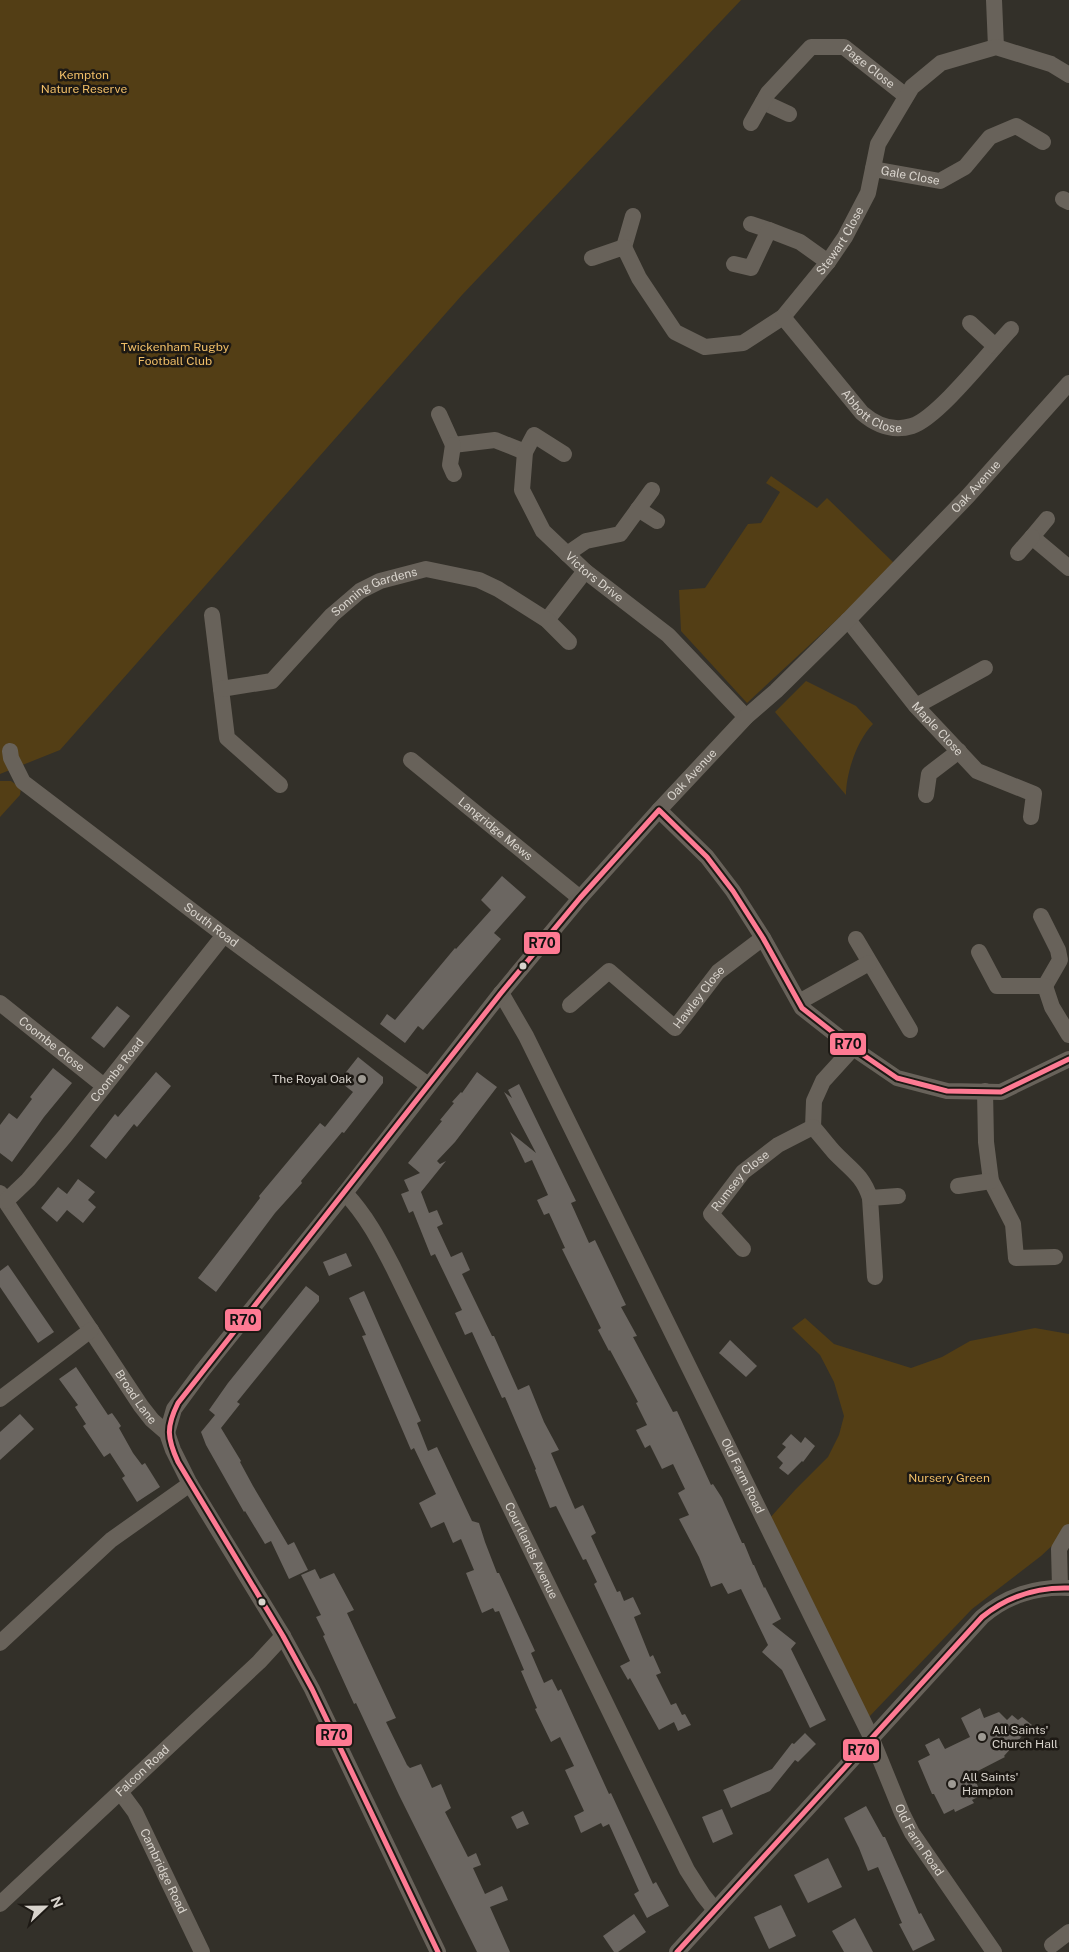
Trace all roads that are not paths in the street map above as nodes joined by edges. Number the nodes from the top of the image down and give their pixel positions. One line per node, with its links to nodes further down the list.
1 (994, 0): 2 (street)
2 (996, 47): 3 (street); 4 (street, Stewart Close)
3 (1069, 75)
4 (906, 96): 5 (street, Page Close); 9 (street, Stewart Close)
5 (763, 102): 6 (street); 7 (street, Page Close)
6 (789, 114)
7 (751, 123)
8 (1043, 142): 9 (street, Gale Close)
9 (873, 169): 15 (street, Stewart Close)
10 (633, 216): 13 (street)
11 (751, 224): 12 (street)
12 (769, 230): 15 (street); 16 (street)
13 (624, 247): 14 (street); 17 (street, Stewart Close)
14 (592, 258)
15 (828, 262): 17 (street, Stewart Close)
16 (734, 264)
17 (783, 317): 20 (street, Abbott Close)
18 (970, 323): 20 (street)
19 (1011, 330): 20 (street, Abbott Close)
20 (995, 346)
21 (1069, 383): 38 (street, Oak Avenue)
22 (439, 414): 23 (street)
23 (453, 445): 24 (street); 26 (street)
24 (525, 452): 25 (street); 33 (street, Victors Drive)
25 (564, 454)
26 (454, 474)
27 (652, 490): 28 (street)
28 (638, 509): 30 (street); 33 (street)
29 (1047, 519): 31 (street)
30 (657, 521)
31 (1032, 537): 32 (street); 34 (street)
32 (1018, 553)
33 (568, 554): 35 (street, Victors Drive)
34 (1069, 568)
35 (585, 571): 37 (street); 43 (street, Victors Drive)
36 (212, 615): 41 (street)
37 (547, 620): 39 (street, Sonning Gardens); 41 (street, Sonning Gardens)
38 (848, 620): 42 (street, Maple Close); 43 (street, Oak Avenue)
39 (569, 642)
40 (985, 668): 42 (street)
41 (221, 689): 47 (street)
42 (916, 706): 44 (street, Maple Close)
43 (746, 717): 49 (street, Oak Avenue)
44 (959, 751): 48 (street); 50 (street, Maple Close)
45 (10, 752): 53 (street, South Road)
46 (411, 760): 51 (street, Langridge Mews)
47 (280, 785)
48 (926, 795)
49 (659, 810): 51 (street, Oak Avenue); 54 (street)
50 (1031, 817)
51 (580, 898): 59 (street, Oak Avenue)
52 (1041, 916): 58 (street)
53 (224, 935): 67 (street, South Road); 68 (street, Coombe Road)
54 (763, 938): 60 (street); 62 (street, Hawley Close)
55 (856, 939): 57 (street)
56 (979, 952): 58 (street)
57 (869, 963): 60 (street); 63 (street)
58 (1044, 986): 64 (street)
59 (501, 993): 67 (street, Oak Avenue); 88 (street, Old Farm Road)
60 (799, 1002): 65 (street)
61 (0, 1003): 68 (street, Coombe Close)
62 (570, 1005)
63 (910, 1030)
64 (1069, 1035)
65 (853, 1048): 69 (street); 70 (street)
66 (1069, 1059): 69 (street)
67 (428, 1085): 73 (street, Oak Avenue)
68 (104, 1086): 75 (street, Coombe Road)
69 (985, 1091): 71 (street)
70 (813, 1127): 76 (street); 77 (street, Rumsey Close)
71 (991, 1181): 72 (street); 78 (street)
72 (958, 1186)
73 (345, 1193): 82 (street, Oak Avenue); 91 (street, Courtlands Avenue)
74 (898, 1196): 76 (street)
75 (3, 1197): 80 (street, Broad Lane)
76 (870, 1198): 79 (street)
77 (743, 1249)
78 (1055, 1257)
79 (875, 1277)
80 (90, 1330): 81 (street); 82 (street, Broad Lane)
81 (0, 1399)
82 (167, 1432): 83 (street, Broad Lane)
83 (190, 1484): 86 (street, Broad Lane); 87 (street)
84 (1069, 1532): 85 (street)
85 (1065, 1588): 88 (street)
86 (283, 1636): 89 (street, Falcon Road); 95 (street, Broad Lane)
87 (0, 1644)
88 (871, 1738): 91 (street); 97 (street, Old Farm Road)
89 (120, 1793): 90 (street, Falcon Road); 94 (street, Cambridge Road)
90 (0, 1904)
91 (715, 1910): 96 (street)
92 (1069, 1932): 93 (street)
93 (1052, 1945)
94 (202, 1952)
95 (438, 1952)
96 (677, 1952)
97 (994, 1952)

